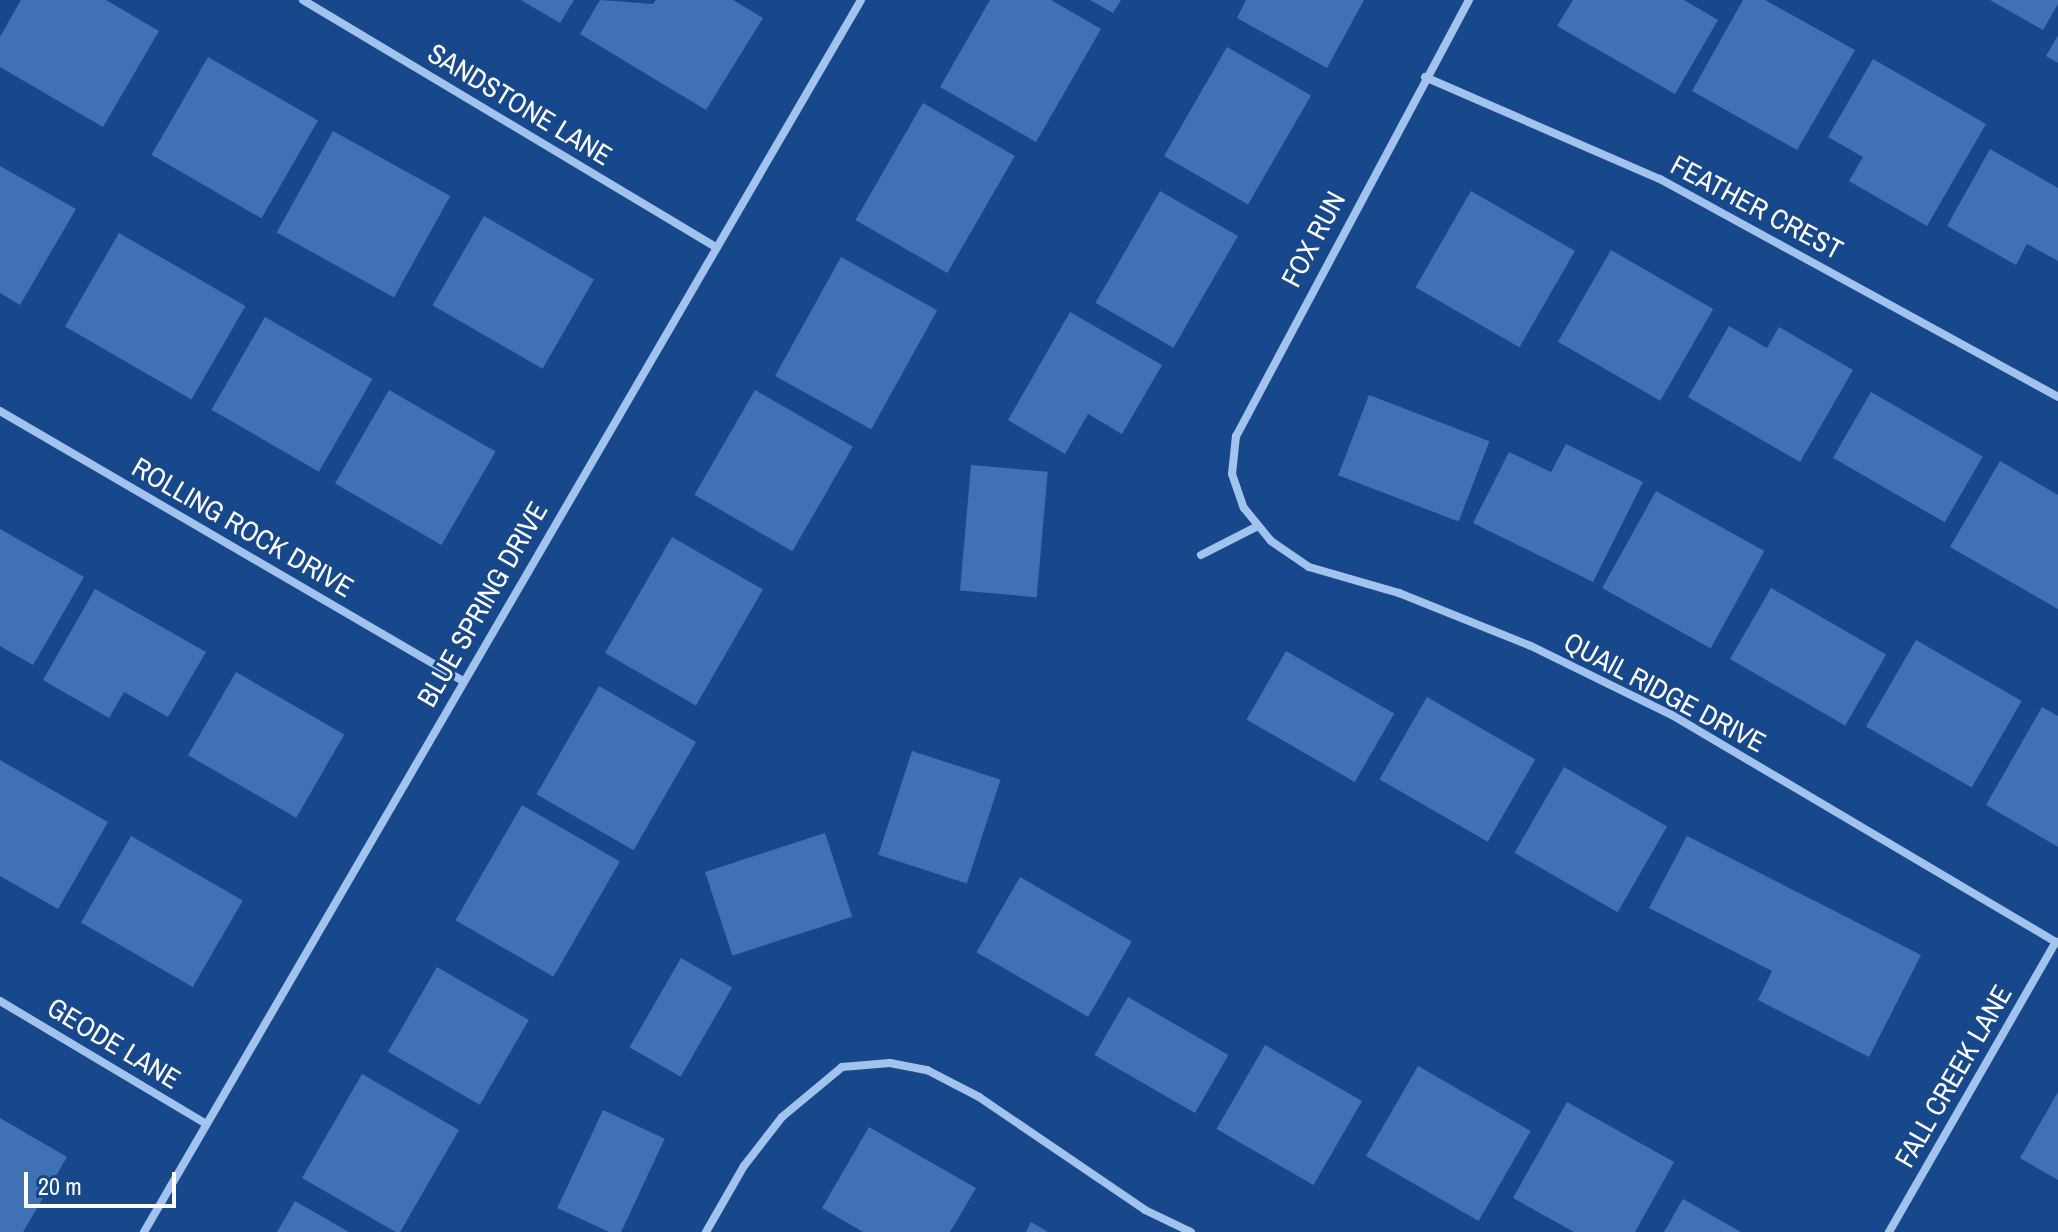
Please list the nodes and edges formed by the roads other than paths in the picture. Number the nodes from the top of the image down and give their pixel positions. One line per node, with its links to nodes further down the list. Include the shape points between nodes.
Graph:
1 (303, 0): 5 (street, SANDSTONE LANE)
2 (861, 0): 5 (street, BLUE SPRING DRIVE)
3 (1469, 0): 4 (street, FOX RUN)
4 (1425, 77): 6 (street, FEATHER CREST, via 1660,179); 8 (street, FOX RUN, via 1236,436 1232,474)
5 (714, 246): 11 (street, BLUE SPRING DRIVE)
6 (2058, 397)
7 (0, 411): 11 (street, ROLLING ROCK DRIVE)
8 (1244, 508): 9 (street, QUAIL RIDGE DRIVE)
9 (1256, 527): 10 (street); 12 (street, QUAIL RIDGE DRIVE, via 1309,567 1399,593 1531,646 1672,715)
10 (1201, 555)
11 (463, 681): 14 (street, BLUE SPRING DRIVE)
12 (2057, 942): 18 (street, FALL CREEK LANE)
13 (0, 1001): 14 (street, GEODE LANE)
14 (205, 1123): 15 (street, BLUE SPRING DRIVE)
15 (144, 1232)
16 (706, 1232): 17 (street, via 744,1166 782,1117 842,1067 890,1063 927,1070 979,1097 1145,1210)
17 (1191, 1232)
18 (1889, 1232)

